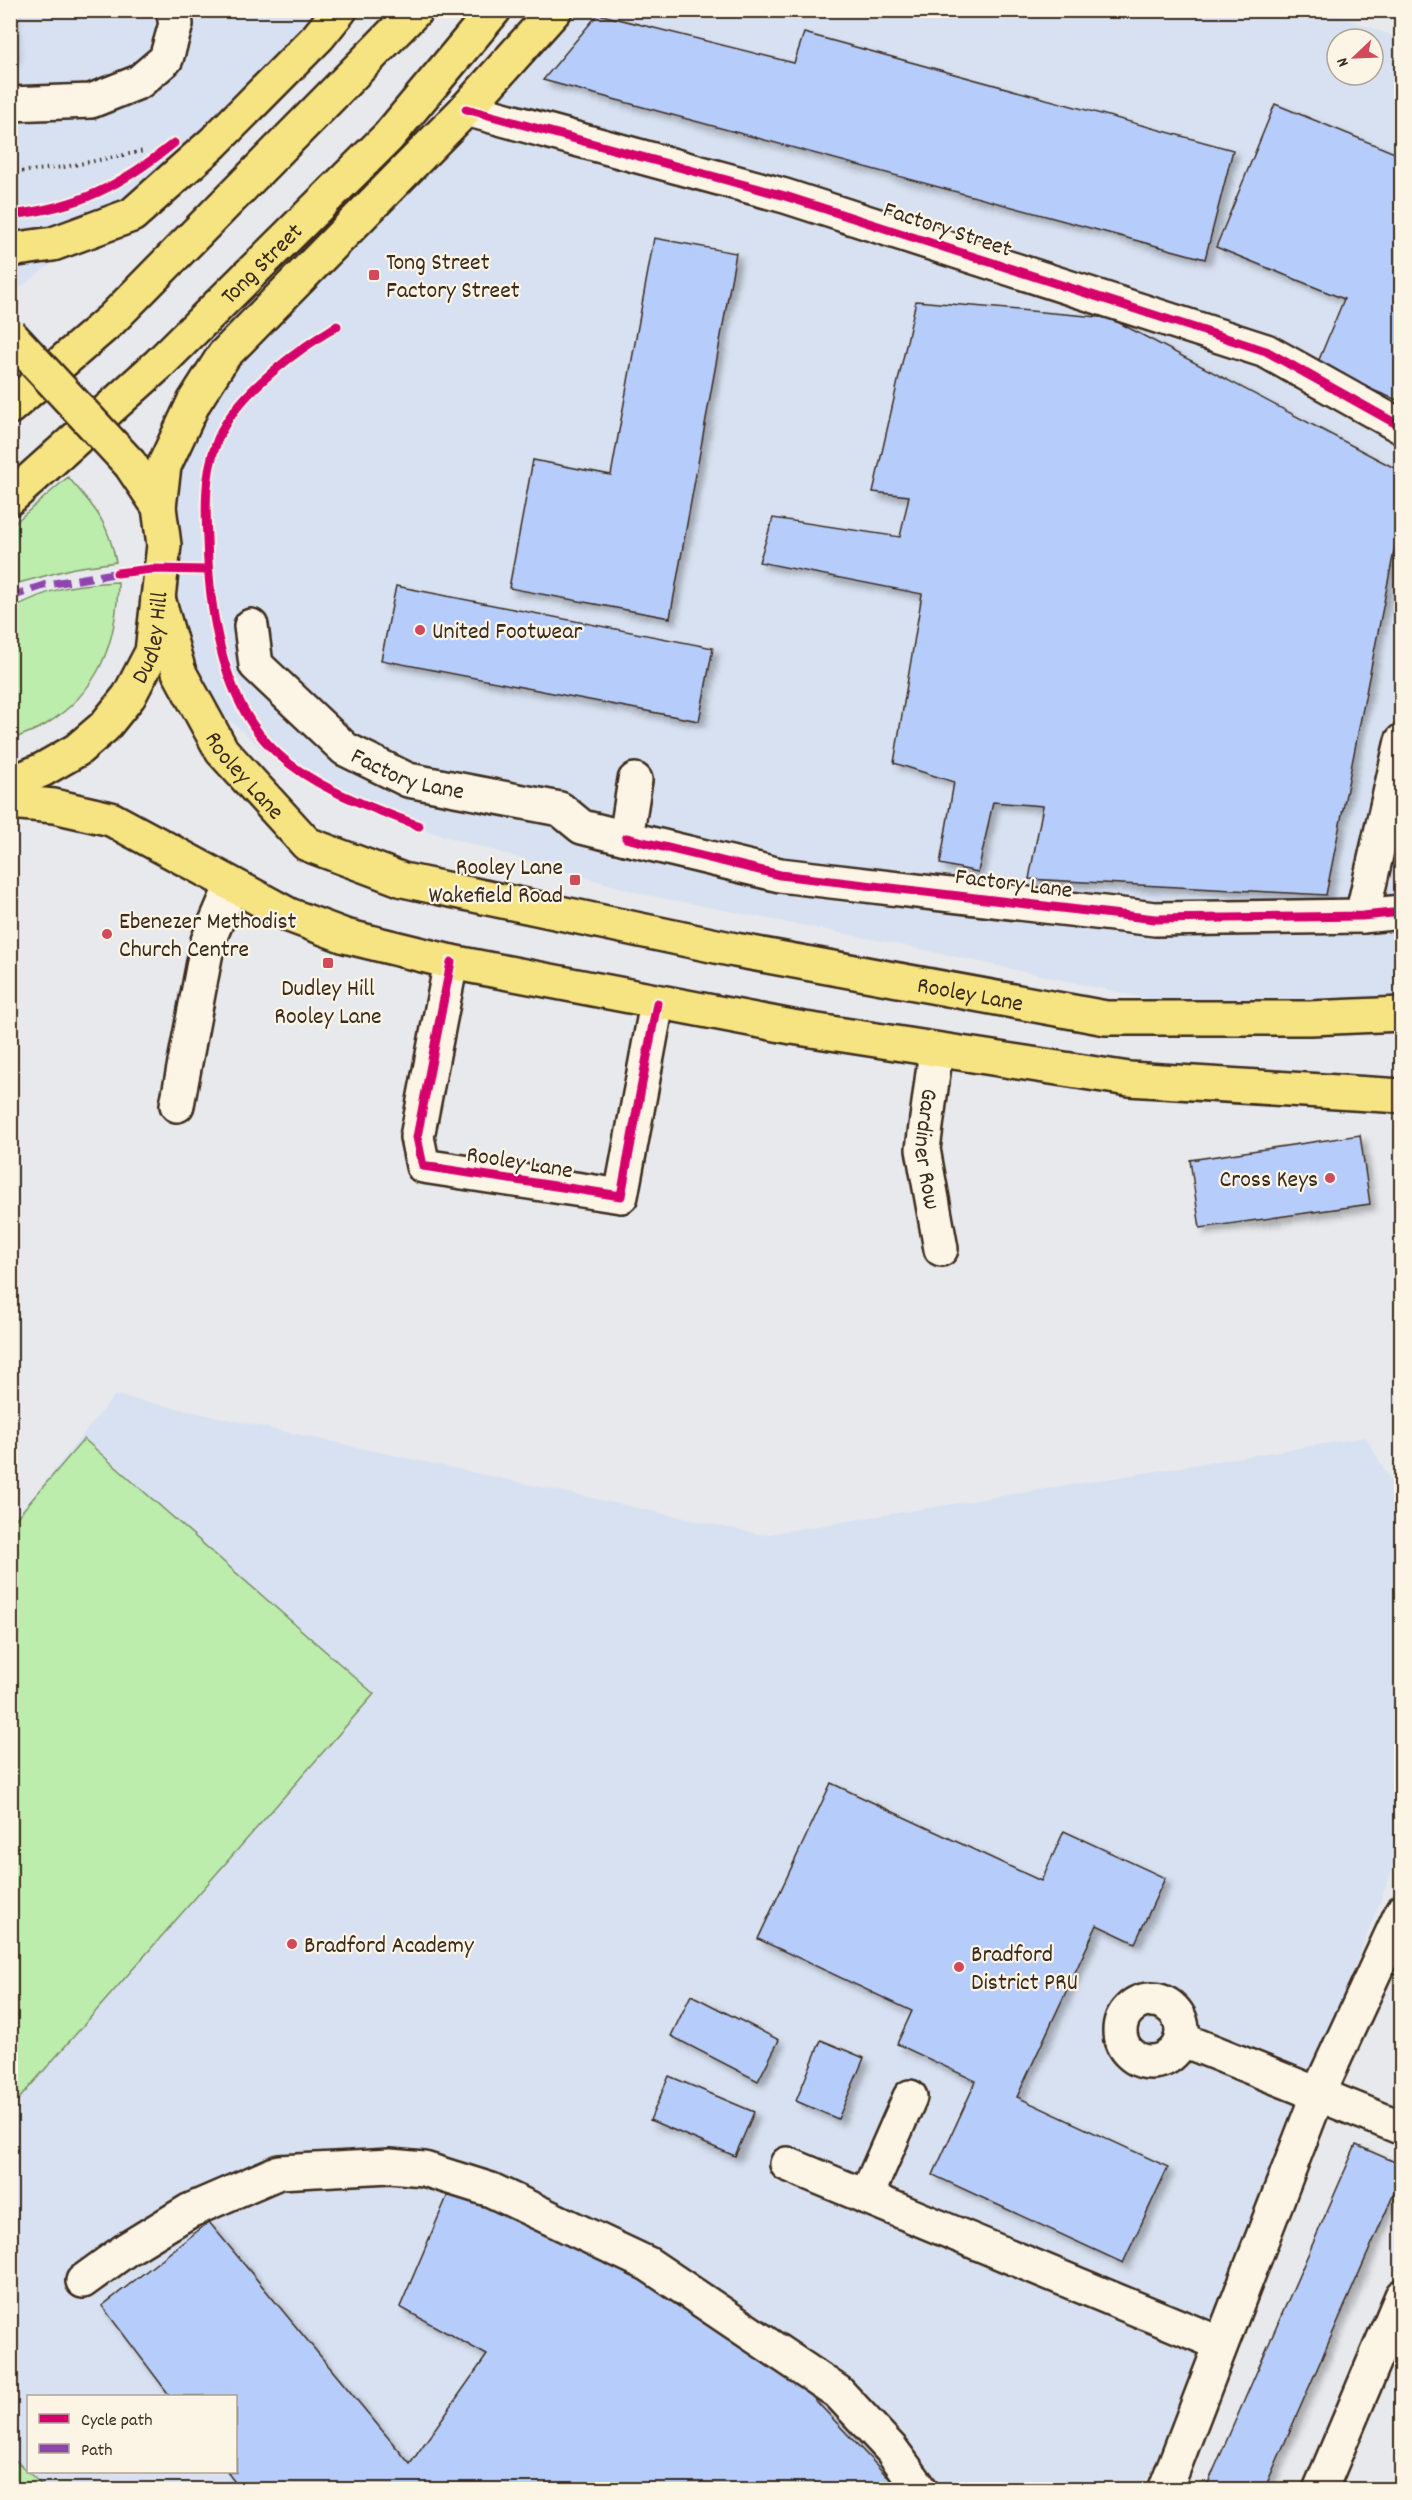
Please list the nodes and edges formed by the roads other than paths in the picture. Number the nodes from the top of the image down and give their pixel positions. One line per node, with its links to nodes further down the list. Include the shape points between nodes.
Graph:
1 (173, 10): 6 (street, via 176,24 166,58 139,82 91,101)
2 (340, 10): 8 (main road, via 213,143 132,215 53,244)
3 (416, 10): 10 (main road, via 111,320)
4 (494, 10): 12 (main road, Tong Street, via 388,137 158,365)
5 (555, 10): 7 (main road)
6 (10, 104)
7 (466, 109): 11 (street, Factory Street, via 785,196 1266,351); 13 (main road, via 224,355 194,402 164,466)
8 (10, 250)
9 (10, 335): 13 (main road, Dudley Hill, bridge, via 130,464)
10 (10, 407)
11 (1401, 427)
12 (10, 498)
13 (159, 507): 14 (main road, Dudley Hill, via 164,545)
14 (158, 598): 18 (main road, Dudley Hill, via 152,652 129,696 104,727 76,750); 26 (main road, Rooley Lane, via 178,672 222,751 307,844 403,880 735,950 1106,1018)
15 (251, 626): 20 (street, Factory Lane, via 256,664 345,749 408,780 560,809 582,827)
16 (1401, 741): 23 (street)
17 (634, 780): 20 (street)
18 (10, 784)
19 (10, 802): 21 (main road, via 54,806 111,819)
20 (626, 838): 23 (street, Factory Lane, via 780,875 1155,919)
21 (232, 885): 24 (main road, via 289,915 345,936); 29 (street, via 208,941)
22 (1401, 912): 23 (street, Factory Lane)
23 (1362, 916)
24 (451, 962): 25 (main road); 25 (street, Rooley Lane, via 417,1137 423,1166 621,1196)
25 (657, 1003): 27 (main road)
26 (1401, 1014)
27 (936, 1050): 28 (main road, via 1129,1079); 30 (street, Gardiner Row, via 923,1149)
28 (1401, 1096)
29 (177, 1105)
30 (941, 1249)
31 (1401, 1912): 33 (street)
32 (1181, 2039): 33 (street)
33 (1318, 2094): 35 (street); 40 (street)
34 (910, 2097): 37 (street)
35 (1401, 2128)
36 (787, 2164): 37 (street)
37 (866, 2196): 40 (street)
38 (83, 2281): 41 (street, via 189,2211 279,2172 390,2166 424,2169 491,2190 648,2264 838,2392 891,2449)
39 (1401, 2296): 43 (street)
40 (1221, 2344): 42 (street)
41 (921, 2490)
42 (1165, 2490)
43 (1320, 2490)

